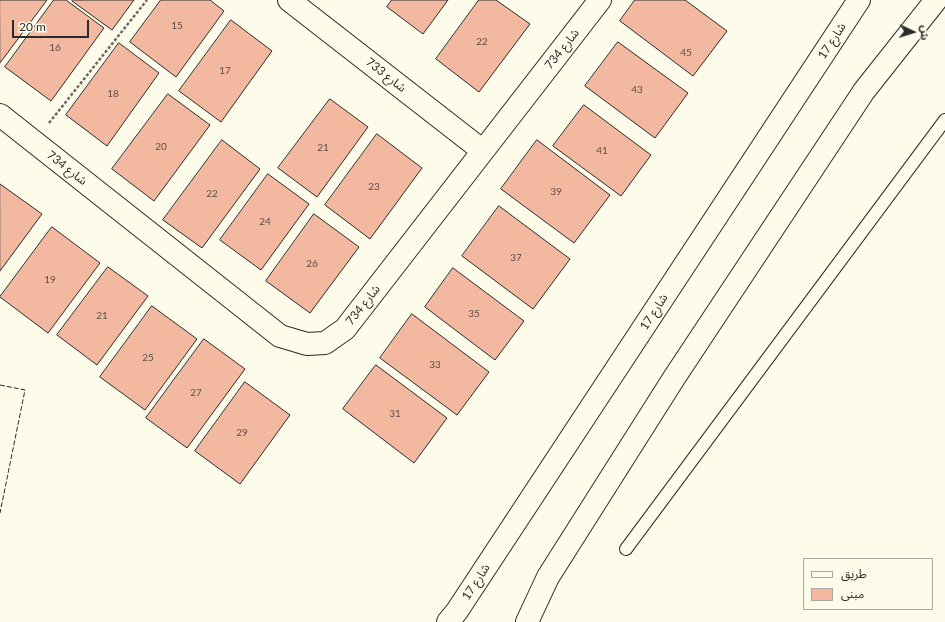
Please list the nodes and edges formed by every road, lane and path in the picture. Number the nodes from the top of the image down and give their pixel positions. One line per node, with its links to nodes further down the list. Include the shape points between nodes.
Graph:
1 (147, 0): 8 (path)
2 (289, 0): 9 (street, شارع 733)
3 (600, 0): 9 (street, شارع 734)
4 (859, 0): 11 (street, شارع 17)
5 (936, 0): 12 (street, via 864,91 678,372 548,577)
6 (0, 115): 8 (street, شارع 734)
7 (945, 120): 10 (lane)
8 (34, 142): 9 (street, شارع 734, via 280,336 307,344 325,343 345,329)
9 (483, 151)
10 (626, 549)
11 (448, 622)
12 (527, 622)

